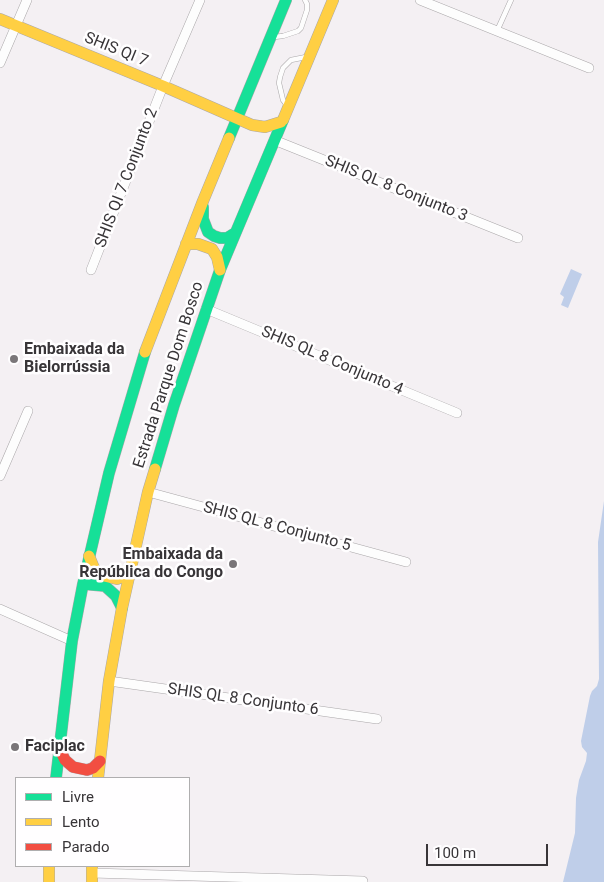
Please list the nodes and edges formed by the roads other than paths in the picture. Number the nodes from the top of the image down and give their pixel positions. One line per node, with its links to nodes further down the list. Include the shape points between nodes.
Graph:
1 (26, 0): 9 (street)
2 (200, 0): 15 (street, SHIS QI 7 Conjunto 2)
3 (286, 0): 11 (main road, Estrada Parque Dom Bosco)
4 (305, 0): 11 (lane, via 307,10 301,28)
5 (333, 0): 12 (main road, Estrada Parque Dom Bosco)
6 (420, 0): 10 (street)
7 (511, 0): 10 (lane)
8 (0, 19): 9 (main road, SHIS QI 7)
9 (16, 26): 13 (street); 15 (main road, SHIS QI 7)
10 (497, 31): 14 (street)
11 (271, 37): 17 (main road, Estrada Parque Dom Bosco)
12 (309, 57): 16 (main road, Estrada Parque Dom Bosco); 16 (lane, via 291,60 283,68 279,83)
13 (0, 63)
14 (588, 68)
15 (163, 86): 17 (main road, SHIS QI 7, via 220,112); 24 (street, SHIS QI 7 Conjunto 2)
16 (288, 107): 18 (main road, Estrada Parque Dom Bosco)
17 (239, 113): 18 (main road, SHIS QI 7, via 252,125 265,128); 20 (main road, Estrada Parque Dom Bosco)
18 (281, 122): 19 (main road, Estrada Parque Dom Bosco)
19 (274, 140): 21 (main road, Estrada Parque Dom Bosco); 22 (street, SHIS QL 8 Conjunto 3)
20 (203, 202): 21 (main road, via 208,232 220,238); 23 (main road, Estrada Parque Dom Bosco)
21 (235, 233): 25 (main road, Estrada Parque Dom Bosco)
22 (518, 238)
23 (186, 244): 25 (main road, via 212,249); 31 (main road, Estrada Parque Dom Bosco, via 143,358 109,473)
24 (91, 270)
25 (220, 270): 26 (main road, Estrada Parque Dom Bosco)
26 (206, 309): 28 (street, SHIS QL 8 Conjunto 4); 30 (main road, Estrada Parque Dom Bosco)
27 (28, 410): 29 (street)
28 (457, 414)
29 (0, 476)
30 (148, 492): 32 (street, SHIS QL 8 Conjunto 5); 33 (main road, Estrada Parque Dom Bosco)
31 (89, 556): 33 (main road, via 94,568 104,576 117,579); 34 (main road, Estrada Parque Dom Bosco)
32 (406, 562)
33 (131, 569): 35 (main road, Estrada Parque Dom Bosco)
34 (83, 584): 35 (main road, via 106,586); 37 (main road, Estrada Parque Dom Bosco)
35 (122, 608): 38 (main road, Estrada Parque Dom Bosco)
36 (0, 609): 37 (street)
37 (72, 641): 40 (main road, Estrada Parque Dom Bosco)
38 (109, 681): 39 (street, SHIS QL 8 Conjunto 6); 41 (main road, Estrada Parque Dom Bosco)
39 (377, 719)
40 (59, 748): 41 (main road, via 72,767 80,770 93,768); 42 (main road, Estrada Parque Dom Bosco)
41 (100, 761): 43 (main road, Estrada Parque Dom Bosco)
42 (56, 777)
43 (98, 777)
44 (49, 867): 47 (main road)
45 (92, 874): 46 (street)
46 (363, 881)
47 (49, 882)

